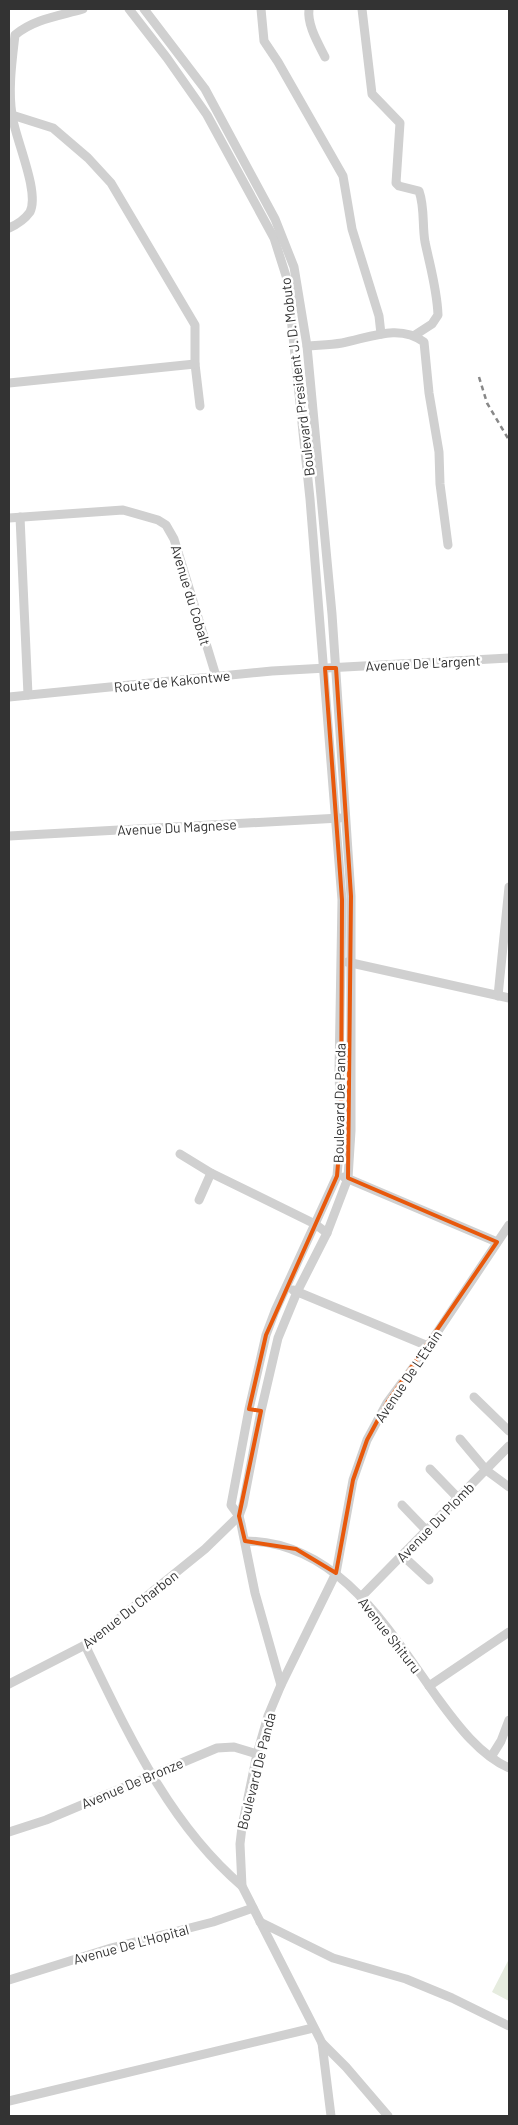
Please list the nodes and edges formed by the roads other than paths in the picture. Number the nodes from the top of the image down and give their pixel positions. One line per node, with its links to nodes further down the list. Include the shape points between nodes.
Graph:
1 (82, 9): 7 (street, via 50,17)
2 (129, 9): 10 (street, Boulevard President J. D. Mobuto)
3 (144, 9): 9 (street, Boulevard President J. D. Mobuto)
4 (261, 9): 13 (street, via 264,41 343,176 352,228 379,316)
5 (309, 9): 8 (street, via 308,15)
6 (362, 9): 14 (street, via 372,94 400,123 396,183 419,191 423,203 425,240 434,275 438,314 432,324)
7 (12, 35): 11 (street)
8 (325, 57)
9 (205, 89): 10 (street); 15 (street, Boulevard President J. D. Mobuto, via 275,219 294,267)
10 (194, 96): 20 (street, Boulevard President J. D. Mobuto, via 274,238 287,279)
11 (12, 115): 12 (street, via 32,192 30,211); 16 (street, via 53,128 111,183 195,325)
12 (9, 228)
13 (381, 334): 14 (street, via 405,332); 15 (street, via 340,344)
14 (415, 335): 23 (street, via 424,342)
15 (307, 346): 19 (street, Boulevard President J. D. Mobuto)
16 (195, 364): 17 (street); 18 (street)
17 (9, 383)
18 (200, 406)
19 (314, 430): 20 (street); 26 (street, Boulevard President J. D. Mobuto)
20 (304, 431): 25 (street, Boulevard President J. D. Mobuto)
21 (20, 517): 22 (street, Avenue du Cobalt); 27 (street, Avenue du Cobalt, via 123,510 166,525 174,538); 28 (street)
22 (9, 518)
23 (448, 545)
24 (509, 658): 26 (street, Avenue De L'argent)
25 (324, 668): 26 (street, Route de Kakontwe); 27 (street, Route de Kakontwe); 30 (street, Boulevard De Panda)
26 (336, 668): 31 (street, Boulevard De Panda)
27 (216, 676): 28 (street, Route de Kakontwe)
28 (28, 695): 29 (street, Route de Kakontwe)
29 (9, 696)
30 (335, 818): 31 (street, Avenue Du Magnese); 32 (street, Avenue Du Magnese); 34 (street, Boulevard De Panda, via 342,900)
31 (345, 818): 35 (street, Boulevard De Panda, via 352,896)
32 (9, 836)
33 (509, 887): 36 (street)
34 (341, 961): 35 (street); 40 (street, Boulevard De Panda, via 341,1129)
35 (352, 963): 36 (street); 41 (street, Boulevard De Panda)
36 (498, 996): 37 (street)
37 (509, 998)
38 (180, 1154): 39 (street)
39 (211, 1173): 42 (street); 43 (street)
40 (337, 1176): 41 (street); 43 (street, Boulevard De Panda)
41 (348, 1178): 45 (street, Boulevard De Panda); 46 (street)
42 (199, 1200)
43 (314, 1224): 45 (street); 47 (street, Boulevard De Panda)
44 (509, 1225): 46 (street, Avenue De L'Etain)
45 (327, 1233): 48 (street, Boulevard De Panda)
46 (497, 1242): 49 (street, Avenue De L'Etain)
47 (286, 1287): 48 (street); 51 (street, Boulevard De Panda, via 266,1334)
48 (297, 1292): 49 (street); 52 (street, Boulevard De Panda, via 278,1338)
49 (428, 1346): 67 (street, Avenue De L'Etain, via 387,1403 367,1440 353,1480)
50 (474, 1396): 53 (street)
51 (249, 1409): 52 (street); 56 (street, Boulevard De Panda)
52 (261, 1411): 57 (street, Boulevard De Panda)
53 (509, 1432)
54 (460, 1439): 59 (street)
55 (509, 1446): 59 (street, Avenue Du Plomb)
56 (240, 1459): 57 (street); 63 (street, Boulevard De Panda, via 231,1505)
57 (252, 1461): 63 (street, Boulevard De Panda, via 244,1505)
58 (430, 1469): 61 (street)
59 (486, 1470): 60 (street); 61 (street, Avenue Du Plomb)
60 (509, 1487)
61 (458, 1498): 64 (street, Avenue Du Plomb)
62 (402, 1505): 64 (street)
63 (238, 1516): 65 (street, Boulevard De Panda); 71 (street, Avenue Du Charbon, via 175,1575)
64 (426, 1530): 66 (street, Avenue Du Plomb)
65 (245, 1541): 67 (street, Avenue Shituru, via 268,1542 296,1549); 73 (street, Boulevard De Panda, via 255,1593)
66 (402, 1555): 68 (street); 69 (street, Avenue Du Plomb)
67 (336, 1573): 69 (street, Avenue Shituru); 73 (street, Avenue De L'Etain)
68 (429, 1580)
69 (361, 1597): 74 (street, Avenue Shituru)
70 (507, 1637): 74 (street)
71 (86, 1645): 72 (street, Avenue Du Charbon); 79 (street)
72 (9, 1684)
73 (280, 1684): 76 (street, Boulevard De Panda)
74 (429, 1686): 77 (street, Avenue Shituru, via 465,1732)
75 (509, 1720): 77 (street)
76 (257, 1754): 79 (street, Avenue De Bronze, via 224,1746); 81 (street, Boulevard De Panda, via 240,1844)
77 (491, 1757): 78 (street, Avenue Shituru)
78 (509, 1768)
79 (152, 1775): 80 (street, Avenue De Bronze, via 46,1820); 81 (street, via 204,1849)
80 (9, 1832)
81 (242, 1886): 82 (street, Boulevard De Panda)
82 (253, 1908): 83 (street, Boulevard De Panda); 84 (street, Avenue De L'Hopital)
83 (260, 1922): 85 (street, via 333,1958 406,1980); 86 (street, Boulevard De Panda, via 295,1986)
84 (9, 1980)
85 (509, 2026)
86 (313, 2028): 87 (street, Boulevard De Panda); 88 (street)
87 (322, 2043): 89 (street); 90 (street)
88 (9, 2101)
89 (331, 2116)
90 (388, 2116)

